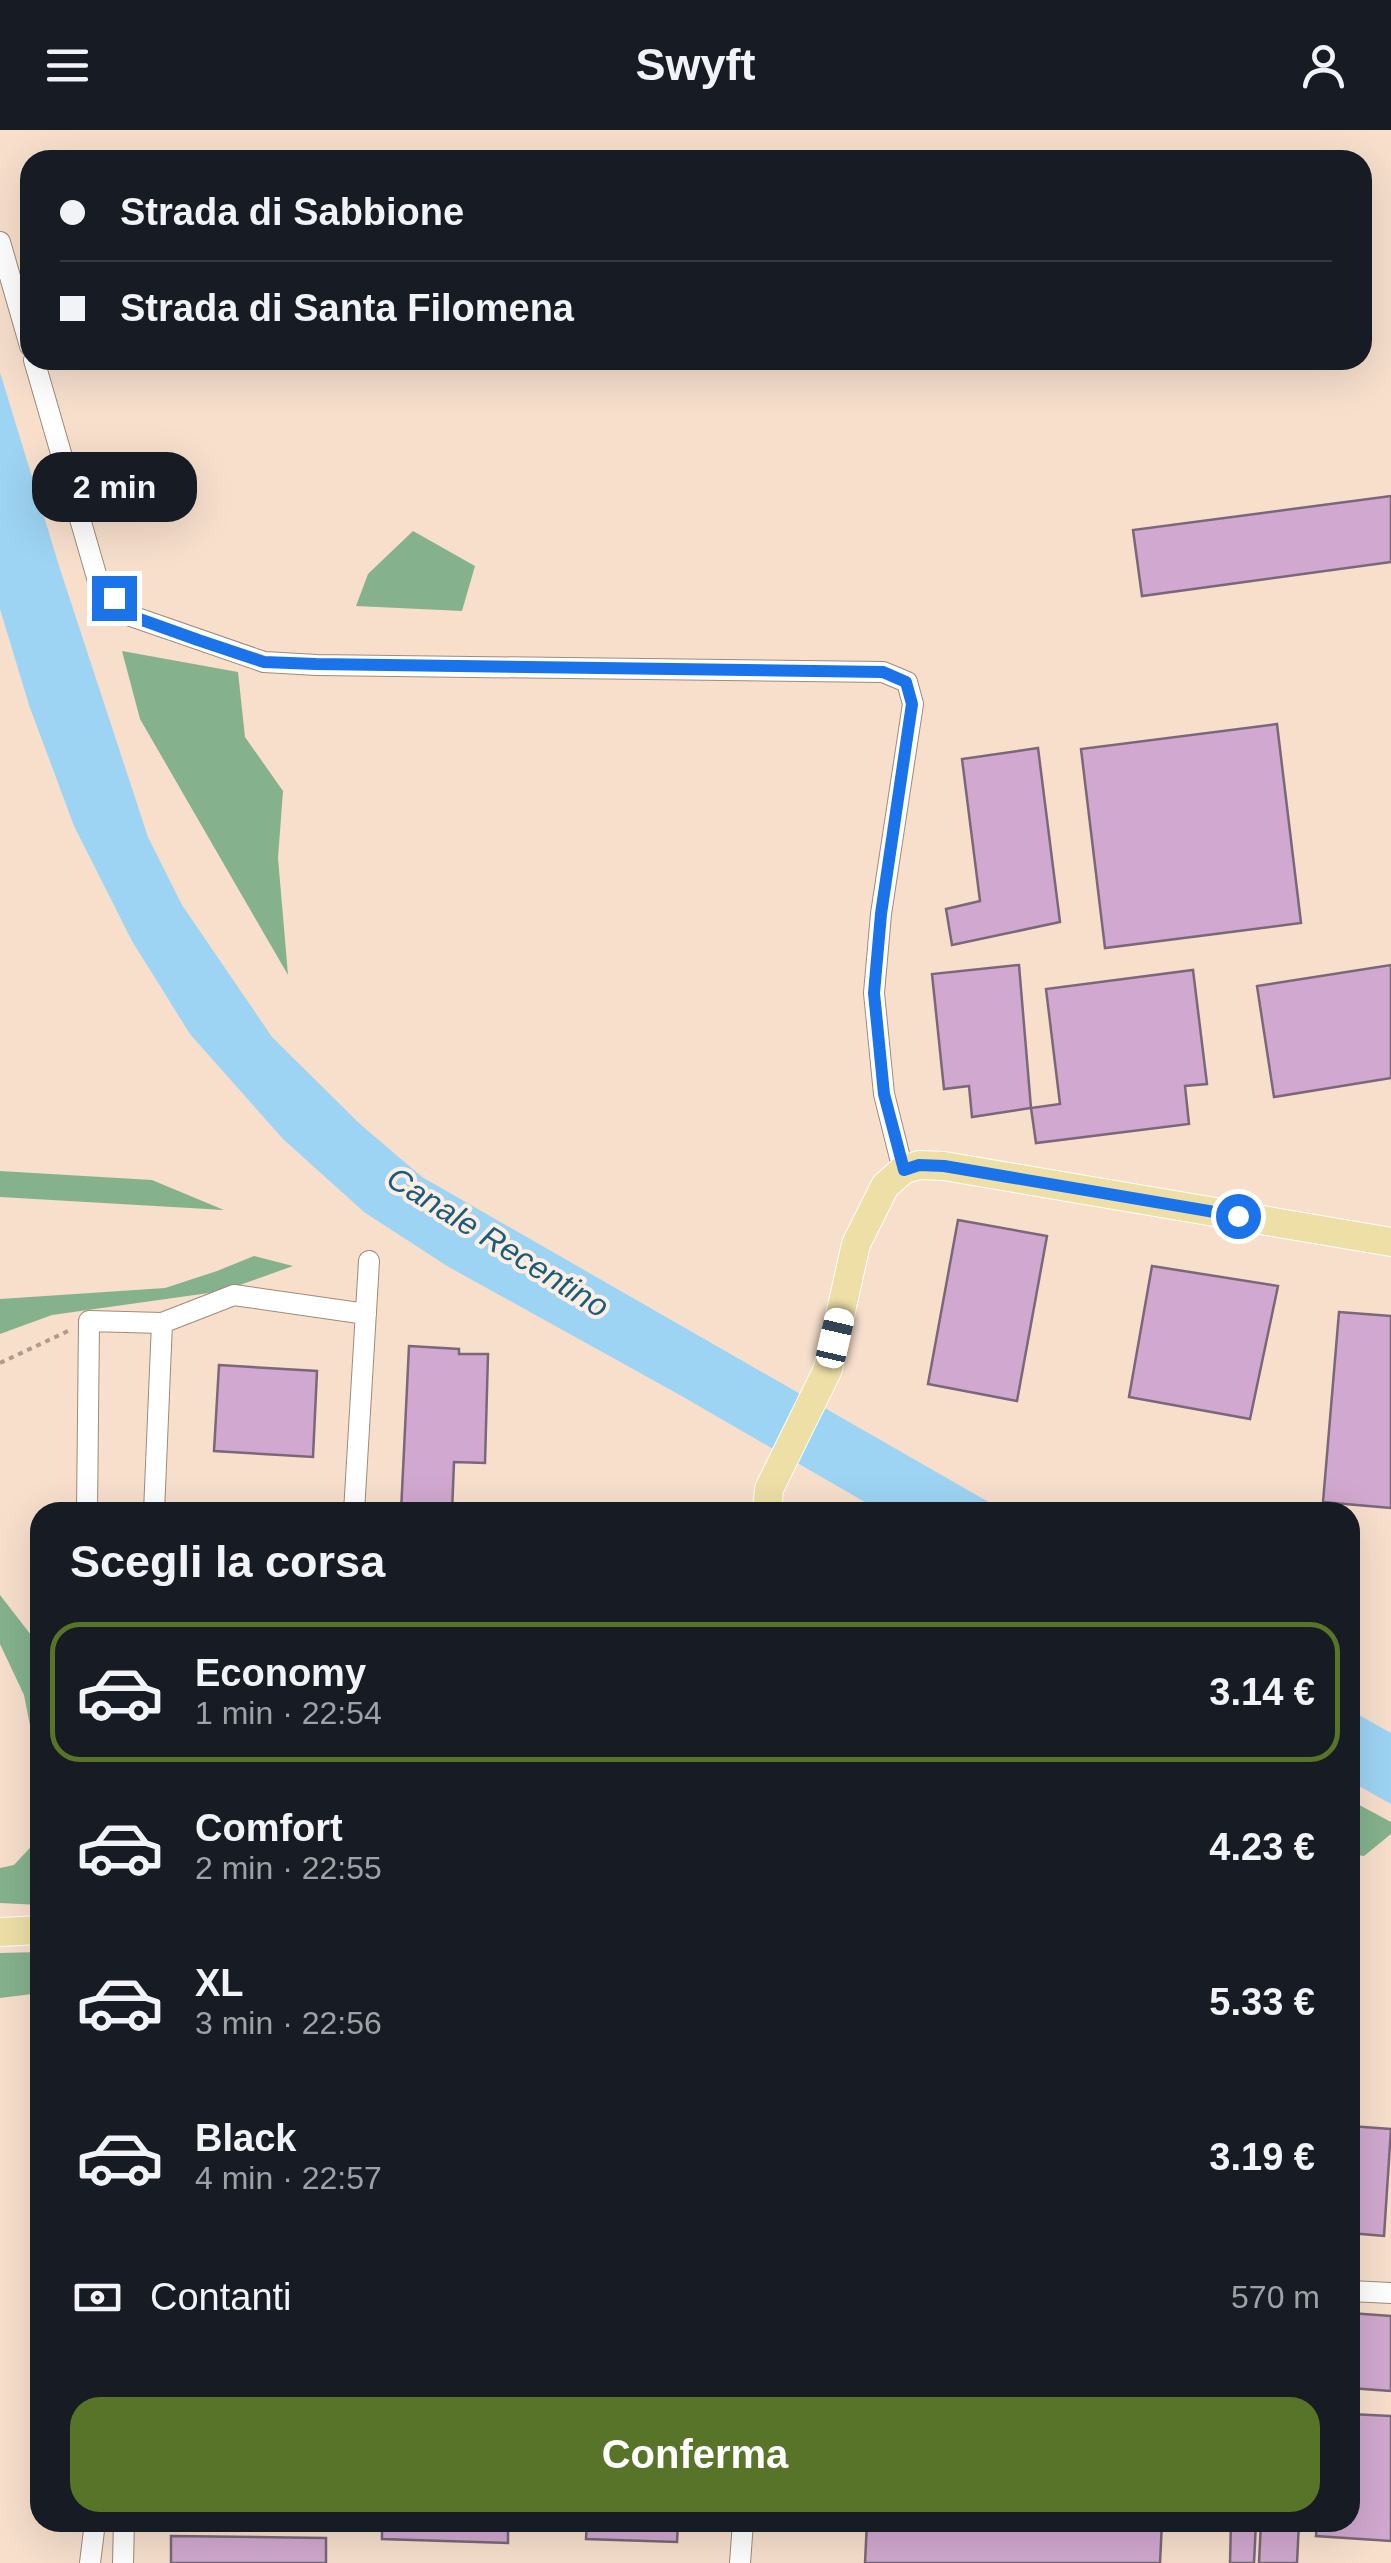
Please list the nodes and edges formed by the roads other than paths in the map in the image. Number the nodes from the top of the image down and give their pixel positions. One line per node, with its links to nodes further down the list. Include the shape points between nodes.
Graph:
1 (0, 242): 2 (street)
2 (20, 311)
3 (37, 370): 4 (street, via 98,581 131,616 166,630 264,662 883,672 906,682 912,704 874,993 884,1094)
4 (904, 1170): 5 (main road, via 944,1166); 12 (main road, via 885,1186 856,1244 828,1369)
5 (1391, 1242)
6 (368, 1261): 7 (street)
7 (366, 1314): 8 (street, via 234,1295); 11 (street)
8 (162, 1323): 9 (street, via 89,1321); 10 (street)
9 (87, 1502)
10 (154, 1502)
11 (355, 1502)
12 (768, 1502)
13 (30, 1930): 14 (main road)
14 (0, 1932)
15 (1360, 2290): 16 (street)
16 (1391, 2292)
17 (94, 2532): 20 (street)
18 (124, 2532): 21 (street)
19 (742, 2532): 22 (street)
20 (90, 2563)
21 (123, 2563)
22 (740, 2563)

